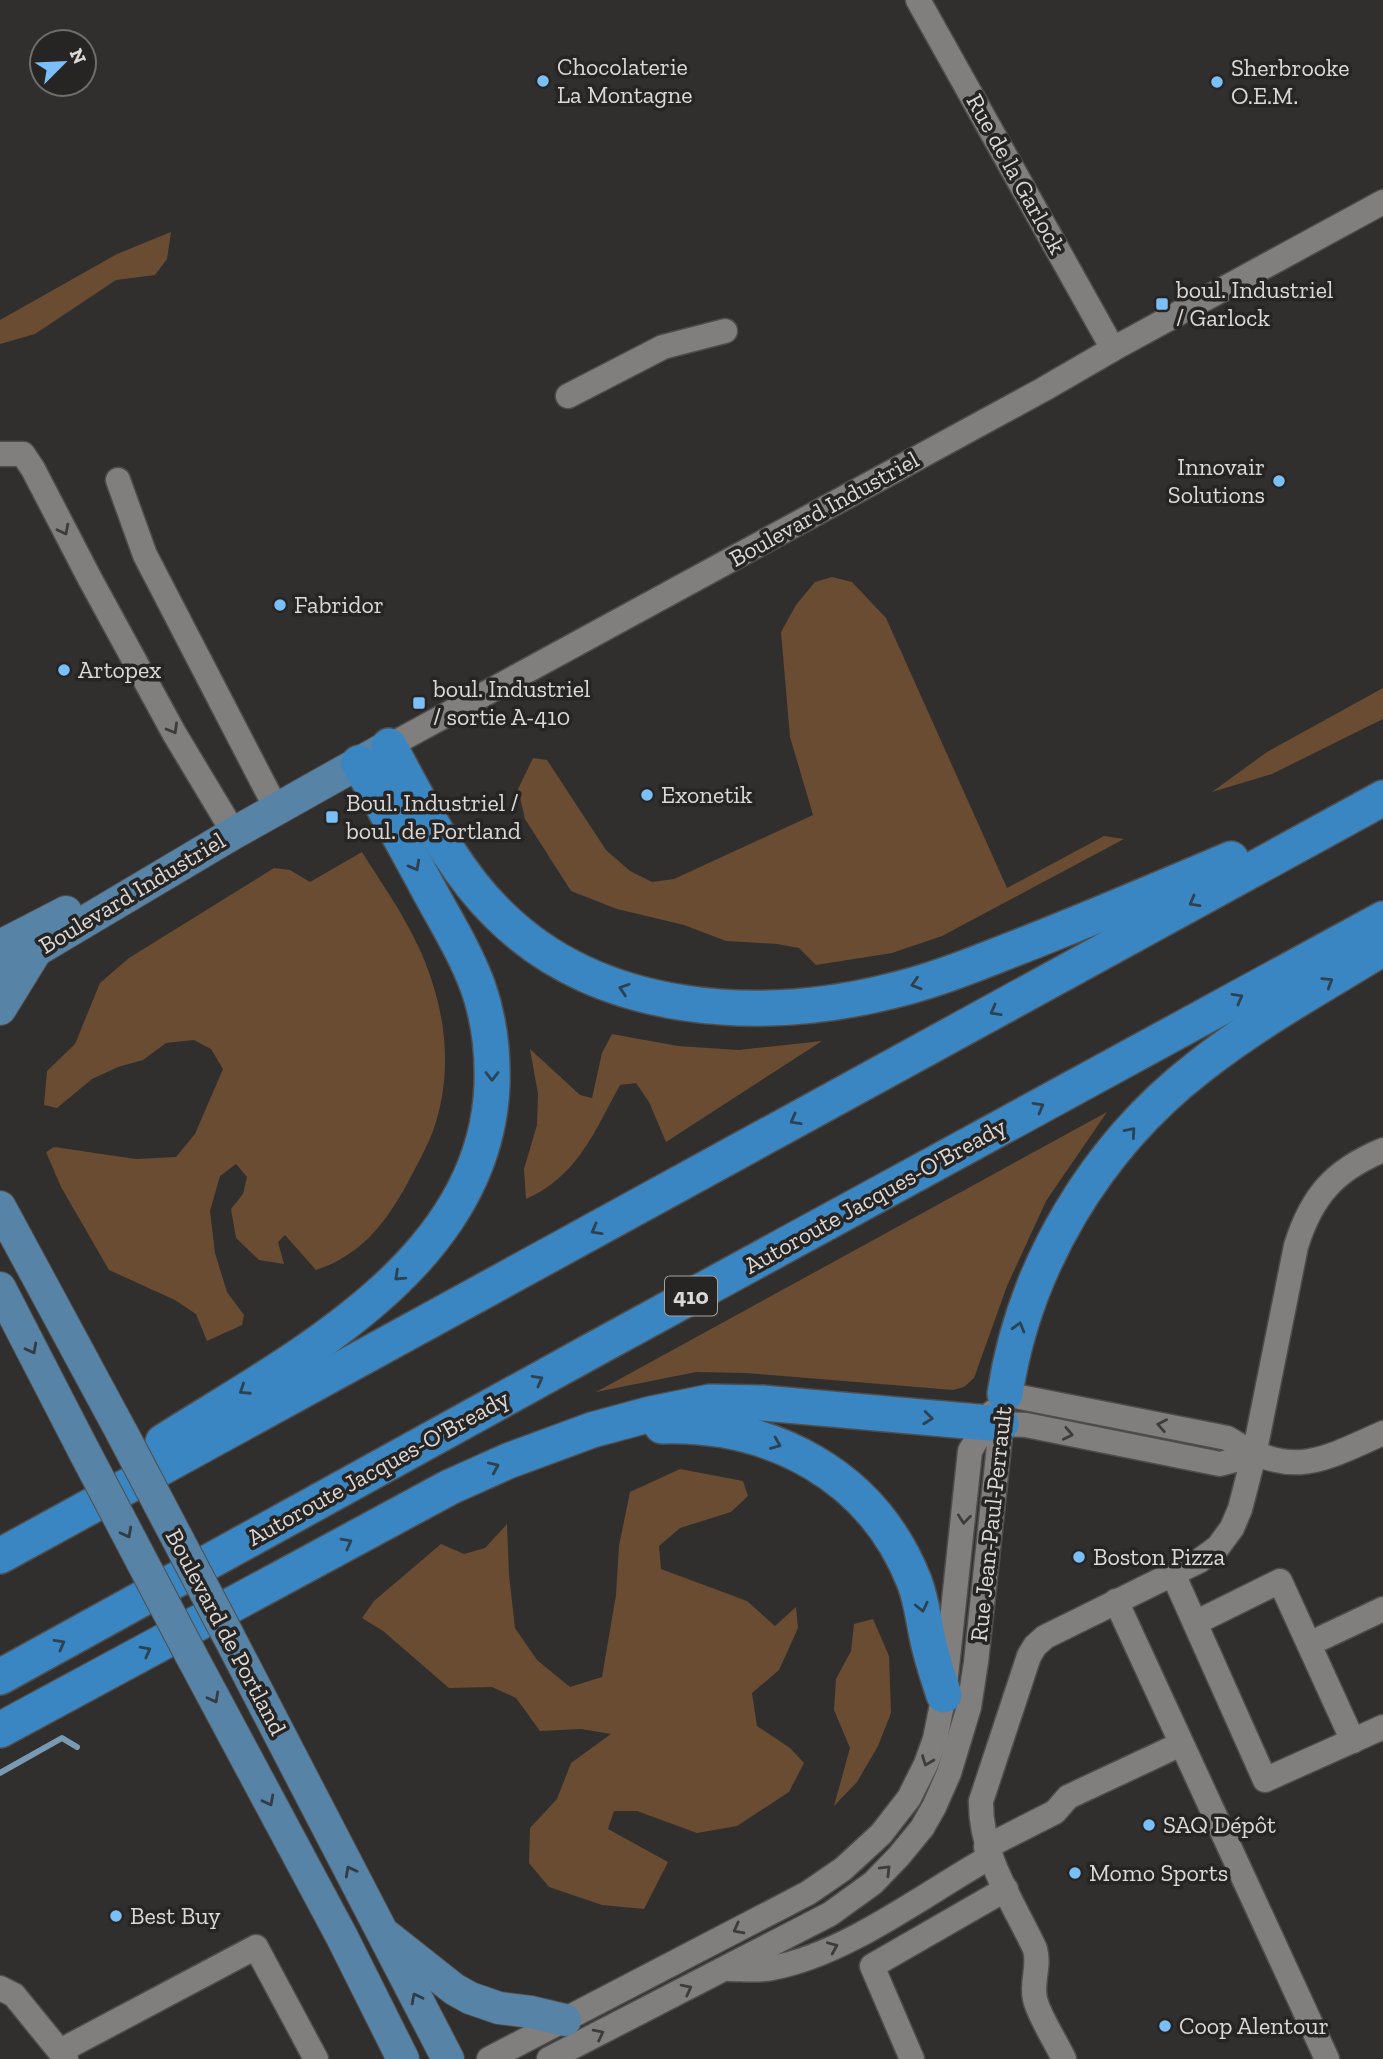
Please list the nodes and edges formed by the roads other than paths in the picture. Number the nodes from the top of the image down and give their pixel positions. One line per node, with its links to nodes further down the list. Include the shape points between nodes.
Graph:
1 (918, 0): 4 (street, Rue de la Garlock)
2 (1383, 202): 4 (street, Boulevard Industriel)
3 (725, 331): 5 (street, via 663,347)
4 (1113, 349): 8 (street, Boulevard Industriel)
5 (568, 396)
6 (0, 454): 12 (street, one-way to 12, via 23,453 33,469 174,733)
7 (118, 480): 11 (street, via 145,555)
8 (389, 746): 9 (main road, Boulevard Industriel); 10 (highway, one-way to 8, via 924,982 815,1004 721,1006 663,1000 606,983 561,962 521,934 458,867)
9 (359, 763): 11 (main road, Boulevard Industriel); 26 (highway, one-way to 26, via 459,947 484,1005 492,1056 492,1096 484,1141 467,1187 445,1225 420,1255 341,1324)
10 (1383, 797): 27 (highway, one-way to 27)
11 (270, 811): 12 (main road, Boulevard Industriel)
12 (233, 831): 14 (main road, Boulevard Industriel); 16 (main road, Boulevard Industriel)
13 (1383, 919): 33 (highway, Autoroute Jacques-O'Bready / 410, one-way to 13)
14 (0, 946)
15 (1383, 948): 22 (highway, one-way to 15, via 1018,1329 1045,1259 1072,1211 1119,1146 1160,1101 1213,1056)
16 (35, 952): 17 (main road, Boulevard Industriel); 18 (main road)
17 (0, 972)
18 (0, 1009)
19 (1383, 1150): 25 (street, via 1330,1182 1304,1223)
20 (0, 1207): 41 (main road, Boulevard de Portland, one-way to 20, bridge)
21 (0, 1288): 47 (main road, Boulevard de Portland, one-way to 47, bridge)
22 (997, 1414): 24 (highway, one-way to 22, via 651,1413 710,1402); 25 (street, via 1227,1438); 34 (street, Rue Jean-Paul-Perrault, one-way to 34, via 971,1451); 42 (street, Rue Jean-Paul-Perrault, one-way to 22, via 817,1922 863,1891 899,1856 934,1807 957,1753 973,1685)
23 (1383, 1433): 25 (street, via 1325,1460 1303,1464)
24 (555, 1443): 34 (highway, one-way to 34, via 639,1428 710,1427 765,1439 820,1466 869,1510 908,1568 920,1597); 36 (highway, one-way to 24, via 435,1495)
25 (1254, 1455): 28 (street, via 1232,1528 1218,1547)
26 (0, 1546)
27 (0, 1556)
28 (1173, 1574): 29 (street); 31 (street)
29 (1116, 1601): 38 (street); 39 (street, via 1045,1637 1029,1656 981,1801)
30 (1383, 1609): 32 (street)
31 (1195, 1623): 32 (street, via 1280,1581); 37 (street, via 1265,1780)
32 (1309, 1644): 37 (street)
33 (0, 1676)
34 (944, 1695): 44 (street, Rue Jean-Paul-Perrault, one-way to 44, via 930,1752 915,1787 889,1825 853,1861 807,1893)
35 (1383, 1727): 37 (street)
36 (0, 1730)
37 (1353, 1741)
38 (1181, 1744): 39 (street, via 1068,1797 1055,1812); 53 (street)
39 (988, 1852): 40 (street); 42 (street, one-way to 39, via 768,1969 826,1950 856,1936)
40 (1006, 1889): 51 (street, via 872,1966); 52 (street, via 1039,1963 1035,2000)
41 (382, 1931): 44 (main road, via 470,1998); 48 (main road, Boulevard de Portland, one-way to 41)
42 (725, 1969): 50 (street, Rue Jean-Paul-Perrault, one-way to 42)
43 (0, 1987): 45 (street, via 14,1995)
44 (565, 2020): 49 (street, Rue Jean-Paul-Perrault)
45 (63, 2055): 46 (street, via 256,1947)
46 (316, 2059)
47 (404, 2059)
48 (448, 2059)
49 (489, 2059)
50 (549, 2059)
51 (912, 2059)
52 (1064, 2059)
53 (1327, 2059)

